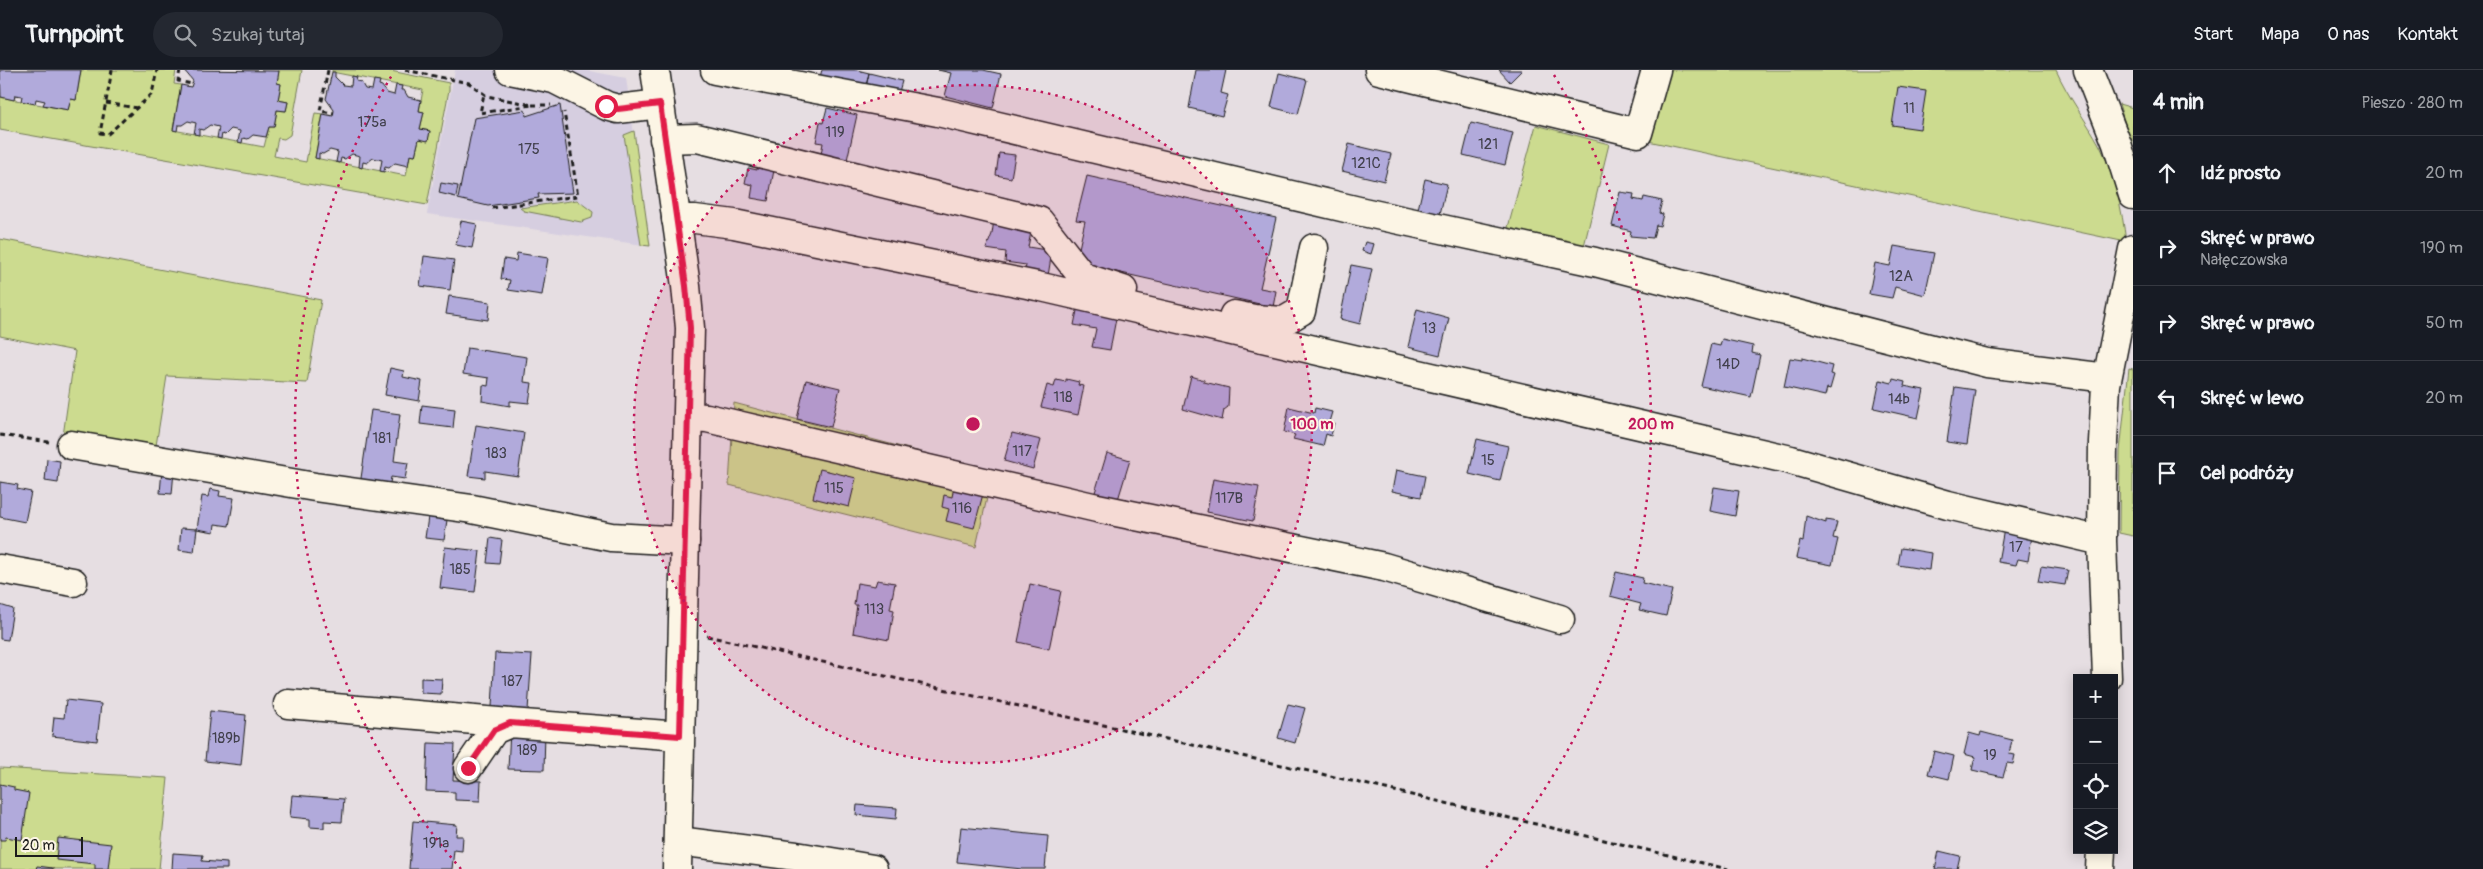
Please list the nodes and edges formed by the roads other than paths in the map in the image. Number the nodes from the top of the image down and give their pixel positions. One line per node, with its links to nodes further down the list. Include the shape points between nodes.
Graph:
1 (510, 70): 7 (main road, via 554,79 618,109)
2 (655, 70): 7 (main road)
3 (715, 70): 13 (main road, via 938,112 1382,216 1595,262 1987,363)
4 (1378, 70): 5 (main road, via 1638,134)
5 (1656, 70)
6 (2088, 70): 9 (main road)
7 (660, 104): 8 (main road)
8 (664, 139): 10 (main road); 11 (main road, via 697,138 1039,221 1083,276 1120,289 1254,319 1284,321 1301,311)
9 (2133, 195)
10 (676, 219): 14 (main road, via 689,313); 17 (main road, via 734,224 1037,286 1791,460 1948,505)
11 (1314, 248)
12 (2133, 249): 13 (main road)
13 (2107, 378): 17 (main road, via 2102,442)
14 (689, 417): 16 (main road); 20 (main road, via 707,418 1097,508 1384,566)
15 (72, 445): 16 (main road, via 315,487 472,509 611,537)
16 (685, 541): 24 (main road)
17 (2102, 541): 21 (main road)
18 (0, 569): 19 (main road)
19 (73, 582)
20 (1560, 619)
21 (2107, 674)
22 (288, 704): 23 (main road)
23 (510, 723): 24 (main road); 25 (main road, via 494,730)
24 (680, 736): 26 (main road)
25 (468, 768)
26 (678, 841): 28 (main road); 29 (main road)
27 (2101, 854): 30 (main road)
28 (677, 869)
29 (874, 869)
30 (2100, 869)

